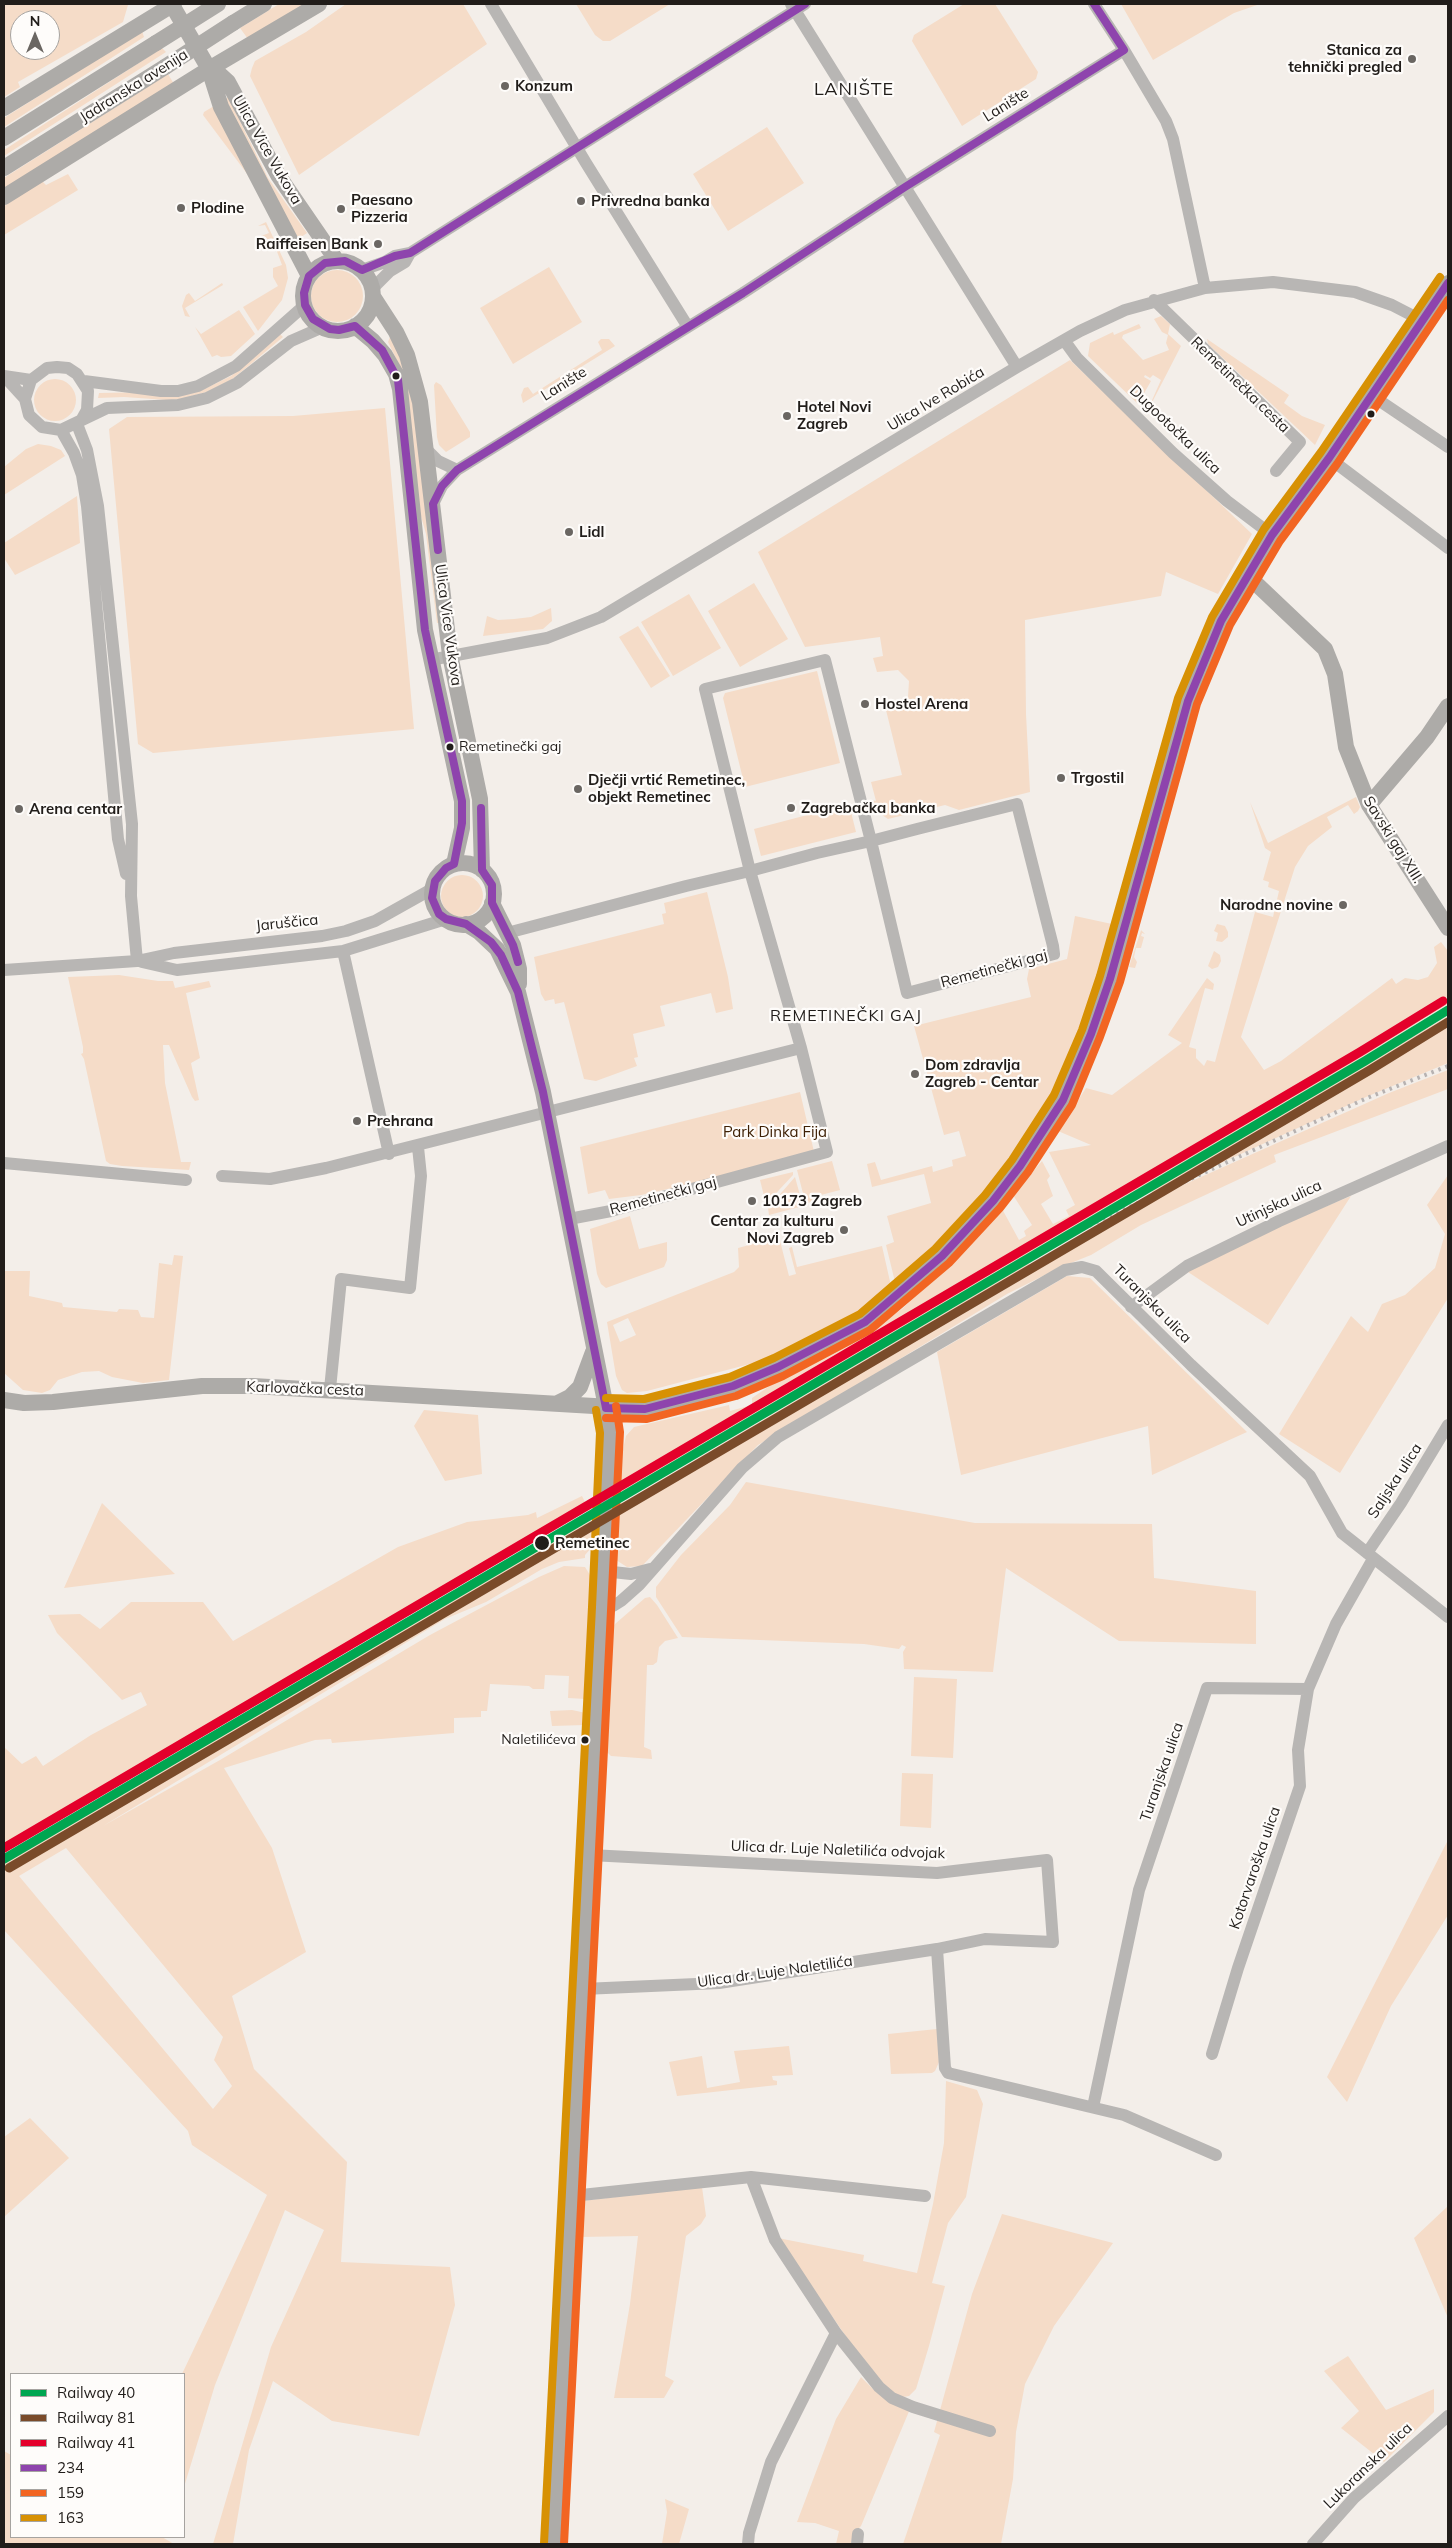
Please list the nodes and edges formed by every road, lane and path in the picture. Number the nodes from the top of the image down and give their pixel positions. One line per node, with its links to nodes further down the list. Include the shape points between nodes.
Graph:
1 (173, 4): 9 (main road, Ulica Vice Vukova); 10 (main road)
2 (218, 4): 11 (main road, Jadranska avenija, bridge)
3 (264, 4): 13 (main road, Jadranska avenija, bridge)
4 (319, 4): 9 (main road)
5 (491, 4): 12 (street)
6 (1094, 4): 8 (street)
7 (797, 6): 12 (street); 14 (street)
8 (1124, 50): 14 (street, Lanište); 21 (street, via 1174,140)
9 (209, 69): 15 (main road); 17 (main road, Ulica Vice Vukova, via 228,82 278,175); 19 (main road, Ulica Vice Vukova, via 221,107)
10 (4, 108)
11 (4, 138)
12 (577, 148): 16 (street); 28 (street)
13 (4, 168)
14 (905, 187): 28 (street, Lanište); 30 (street)
15 (4, 197)
16 (410, 252): 18 (street); 22 (street, via 405,262 390,271)
17 (337, 261): 18 (main road); 19 (main road, via 325,263)
18 (362, 270): 22 (main road)
19 (309, 276): 24 (main road)
20 (1448, 284): 25 (main road)
21 (1205, 288): 23 (street, Ulica Ive Robića); 25 (street, Ulica Ive Robića, via 1273,282 1333,288 1375,298)
22 (373, 294): 26 (main road, via 364,319); 39 (main road, Ulica Vice Vukova, via 396,332 413,370)
23 (1154, 300): 29 (street, Ulica Ive Robića, via 1098,322); 42 (street, Remetinečka cesta, via 1300,442)
24 (305, 305): 27 (main road, via 313,319); 33 (street, via 236,366 198,386 161,391)
25 (1423, 321): 34 (main road)
26 (355, 326): 27 (main road, via 339,330); 48 (main road, Ulica Vice Vukova, via 382,350 398,380)
27 (323, 327): 36 (street, via 291,341 236,383 207,398 178,405 115,406 100,409)
28 (688, 327): 41 (street, Lanište)
29 (1064, 340): 30 (street, Ulica Ive Robića); 44 (street, Dugootočka ulica, via 1077,358 1173,453 1227,501)
30 (1017, 367): 47 (street, Ulica Ive Robića, via 601,617 556,636)
31 (4, 376): 32 (street); 35 (street)
32 (31, 380): 33 (street, via 47,368 58,367 68,368); 35 (street)
33 (84, 381): 36 (street, via 89,400)
34 (1371, 395): 38 (street); 40 (main road)
35 (25, 398): 37 (street, via 34,421 42,427)
36 (80, 421): 37 (street); 56 (street, via 99,516 132,824)
37 (61, 430): 56 (street, via 82,475 87,506 118,839)
38 (1448, 446)
39 (426, 449): 41 (street, via 438,461); 43 (main road, Ulica Vice Vukova)
40 (1329, 458): 44 (main road); 45 (street)
41 (457, 470): 43 (street, Lanište, via 442,486)
42 (1276, 471)
43 (433, 504): 47 (main road, Ulica Vice Vukova)
44 (1272, 534): 46 (main road)
45 (1448, 548)
46 (1246, 575): 50 (main road, Savski gaj XIII., via 1325,649 1335,674 1346,747); 80 (main road, via 1209,646 1188,701 1110,979 1091,1034 1063,1100 1020,1166 942,1256 900,1294 856,1326 778,1368 725,1388 645,1409)
47 (450, 655): 48 (street, Ulica Ive Robića); 53 (main road, Ulica Vice Vukova, via 480,799)
48 (430, 660): 52 (main road, Ulica Vice Vukova, via 461,795 462,823)
49 (1448, 706): 50 (main road, via 1427,737)
50 (1369, 805): 60 (main road, Savski gaj XIII.)
51 (870, 841): 51 (street, Remetinečki gaj, via 1017,804 1054,954 907,993); 54 (street, Remetinečki gaj); 54 (street, Remetinečki gaj, via 825,660 705,689)
52 (454, 864): 53 (main road, via 474,865); 55 (main road, via 439,874)
53 (482, 870): 57 (main road, via 492,885)
54 (750, 870): 61 (street, Remetinečki gaj); 66 (street, Remetinečki gaj)
55 (432, 889): 58 (main road, via 434,906); 63 (street, Jaruščica, via 374,921 346,931 174,953)
56 (131, 896): 63 (street)
57 (492, 903): 59 (main road, via 482,918); 61 (main road)
58 (446, 920): 59 (main road); 62 (street, Jaruščica)
59 (466, 924): 65 (main road, via 497,949)
60 (1448, 928)
61 (507, 933): 65 (main road, via 519,969)
62 (343, 951): 63 (street, Jaruščica, via 177,970); 70 (street)
63 (138, 961): 64 (street, Jaruščica)
64 (4, 970)
65 (518, 992): 67 (main road)
66 (801, 1048): 67 (street); 74 (street, Remetinečki gaj, via 828,1152)
67 (547, 1114): 69 (street); 74 (main road)
68 (1448, 1146): 75 (street, Utinjska ulica, via 1187,1266)
69 (418, 1147): 70 (street); 77 (street, via 421,1176 410,1288 341,1279)
70 (389, 1154): 72 (street, via 270,1179)
71 (4, 1163): 73 (street)
72 (222, 1176)
73 (186, 1180)
74 (569, 1220): 76 (main road)
75 (1131, 1307): 82 (street, Turanjska ulica, via 1310,1476 1342,1533); 83 (street, Turanjska ulica, via 1096,1271 1082,1267 1064,1270 778,1437 742,1468)
76 (594, 1346): 79 (main road, via 580,1388); 80 (main road)
77 (330, 1389): 78 (main road, Karlovačka cesta, via 202,1386 53,1402); 79 (main road, Karlovačka cesta)
78 (4, 1400)
79 (558, 1403): 80 (main road, Karlovačka cesta)
80 (606, 1408): 84 (main road, via 610,1432)
81 (1448, 1425): 82 (street, Saljska ulica)
82 (1370, 1556): 86 (street, Turanjska ulica); 87 (street)
83 (650, 1569): 84 (street, via 631,1574); 85 (street, Turanjska ulica, via 639,1585 621,1601)
84 (603, 1571): 85 (main road)
85 (602, 1607): 88 (main road)
86 (1448, 1617)
87 (1308, 1690): 91 (street, Kotorvaroška ulica, via 1298,1750 1300,1786); 92 (street, Turanjska ulica, via 1207,1688 1139,1890)
88 (590, 1855): 89 (street, Ulica dr. Luje Naletilića odvojak, via 938,1873 1048,1860 1053,1942 985,1939); 90 (main road)
89 (937, 1949): 90 (street, Ulica dr. Luje Naletilića, via 719,1982); 92 (street, via 945,2068 948,2073)
90 (583, 1990): 95 (main road)
91 (1212, 2054)
92 (1092, 2107): 93 (street, via 1124,2114)
93 (1216, 2156)
94 (751, 2177): 95 (street); 96 (street); 97 (street, via 775,2240)
95 (572, 2196): 101 (main road)
96 (925, 2196)
97 (836, 2333): 99 (street, via 879,2387 892,2398); 100 (street, via 771,2462)
98 (1448, 2416): 102 (street, Lukoranska ulica, via 1354,2498)
99 (990, 2431)
100 (748, 2538)
101 (554, 2544)
102 (1313, 2544)

